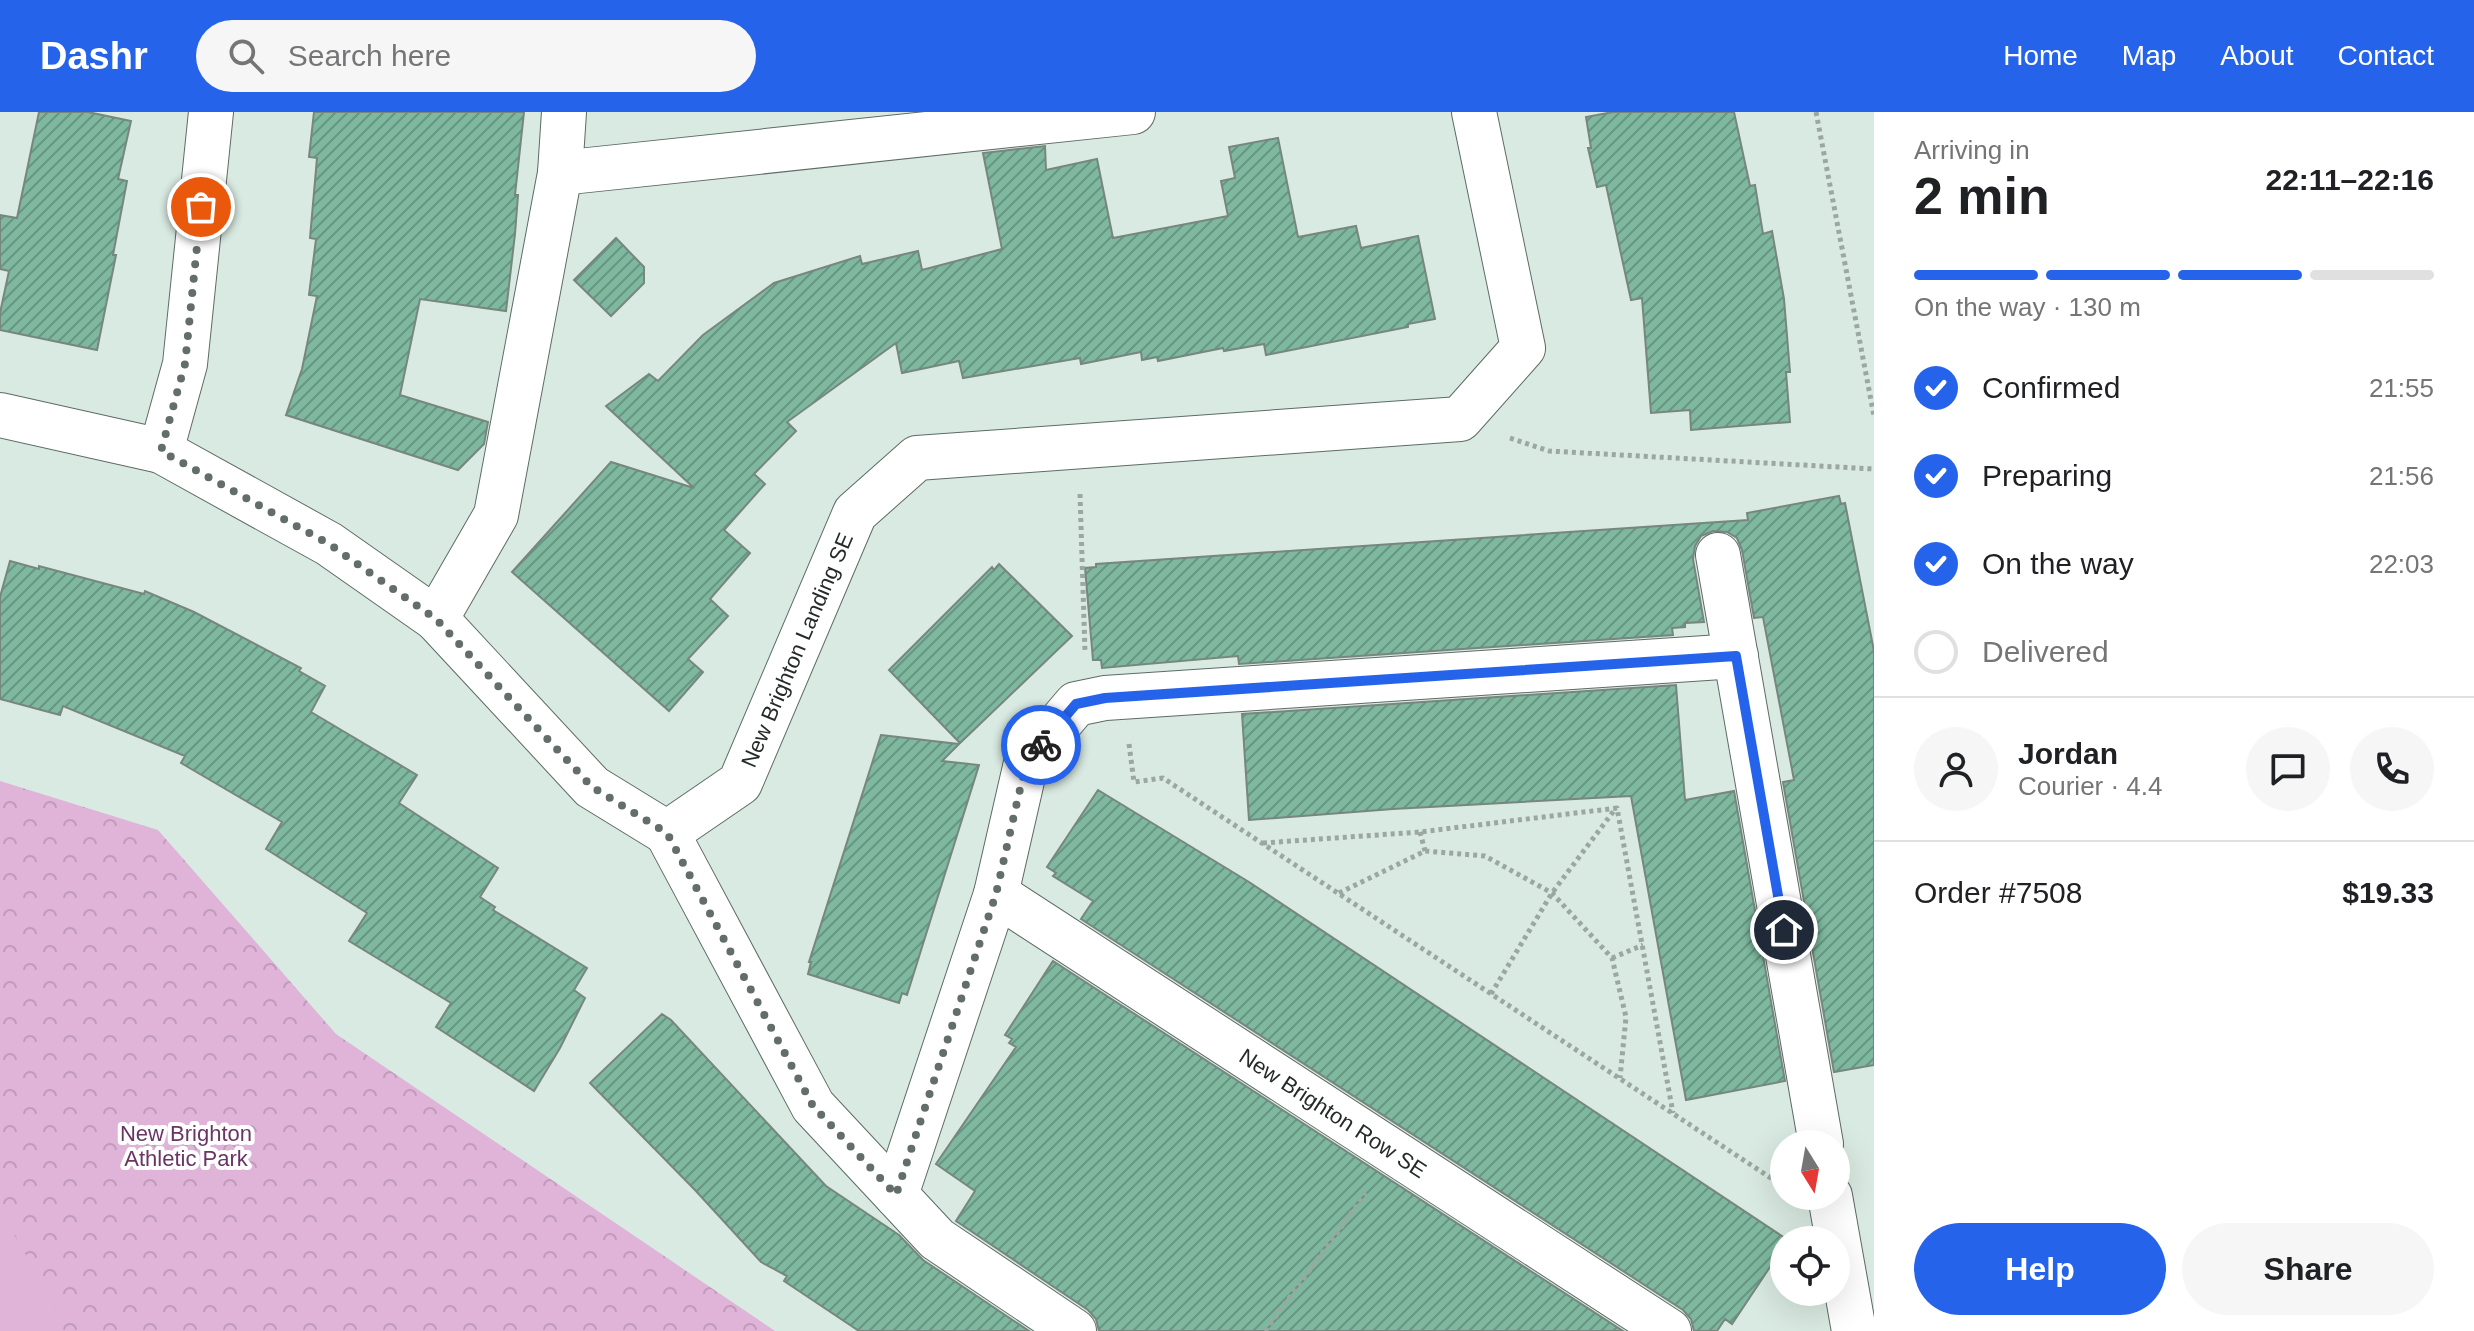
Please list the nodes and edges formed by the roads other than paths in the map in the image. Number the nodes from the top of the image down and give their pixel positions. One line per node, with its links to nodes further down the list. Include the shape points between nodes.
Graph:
1 (211, 112): 7 (street, via 185,364)
2 (564, 112): 5 (street)
3 (1133, 112): 5 (street)
4 (1474, 112): 11 (street, New Brighton Landing SE, via 1523,348 1460,419 917,458 855,513 740,783)
5 (560, 173): 9 (street, via 496,515)
6 (0, 415): 7 (street)
7 (161, 451): 9 (street, via 329,544)
8 (1718, 555): 10 (street)
9 (436, 619): 11 (street, via 592,787)
10 (1736, 656): 12 (street, via 1076,704 1026,763); 13 (street)
11 (667, 833): 14 (street, via 813,1106)
12 (996, 894): 14 (street); 17 (street, New Brighton Row SE)
13 (1819, 1130)
14 (896, 1195): 16 (street, via 937,1239)
15 (1832, 1210): 18 (street)
16 (1074, 1331)
17 (1669, 1331)
18 (1854, 1331)

